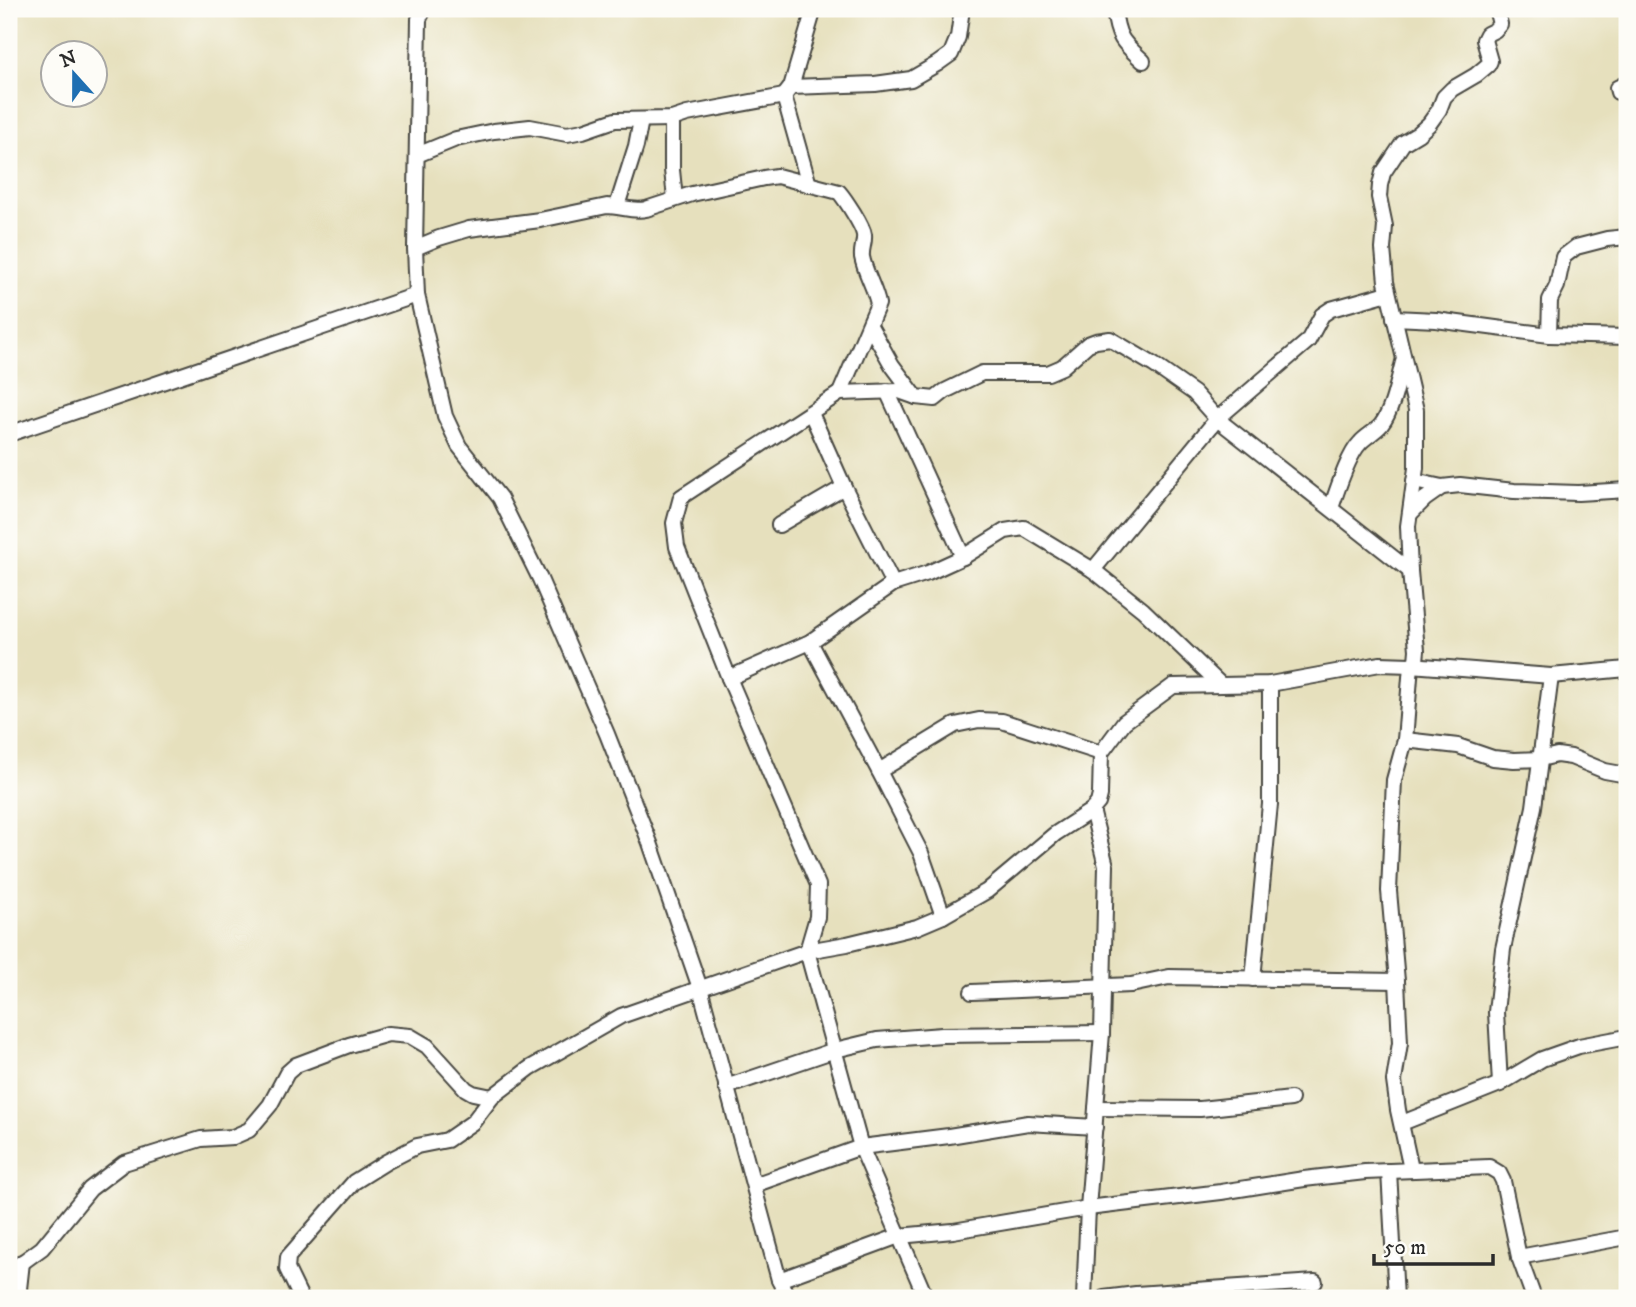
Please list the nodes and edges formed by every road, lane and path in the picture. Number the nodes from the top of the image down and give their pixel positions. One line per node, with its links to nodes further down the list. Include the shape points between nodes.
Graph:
1 (814, 9): 8 (street)
2 (962, 9): 8 (street, via 951,54 911,79)
3 (1114, 9): 6 (street, via 1119,36)
4 (1496, 9): 18 (street, via 1500,24 1484,40 1488,65 1444,97 1429,124 1403,144 1383,173 1378,197 1385,226 1382,248)
5 (419, 12): 12 (street)
6 (1143, 61)
7 (1627, 83): 9 (street, via 1617,88)
8 (788, 91): 10 (street); 13 (street)
9 (1627, 94)
10 (672, 119): 11 (street); 14 (street)
11 (641, 120): 12 (street, via 615,120 567,134 530,127 494,131 456,139); 15 (street)
12 (417, 155): 17 (street)
13 (809, 185): 14 (street, via 777,176); 21 (street, via 839,192 864,235 862,259 878,304)
14 (675, 200): 15 (street, via 640,211)
15 (617, 206): 17 (street, via 469,229)
16 (1627, 237): 22 (street, via 1576,247 1563,257 1550,300)
17 (415, 248): 19 (street)
18 (1388, 293): 20 (street); 31 (street, via 1322,315 1308,341)
19 (417, 295): 32 (street); 62 (street, via 445,416 459,446 500,498 540,579 650,843)
20 (1394, 318): 22 (street); 24 (street)
21 (870, 327): 26 (street); 27 (street)
22 (1549, 335): 23 (street)
23 (1627, 337)
24 (1404, 360): 28 (street); 29 (street)
25 (887, 391): 26 (street); 27 (street); 40 (street)
26 (840, 393): 30 (street)
27 (916, 397): 31 (street, via 935,399 982,373 1048,373 1088,344 1110,339 1194,393)
28 (1414, 401): 29 (street); 33 (street)
29 (1390, 409): 37 (street, via 1381,425 1353,451)
30 (811, 412): 34 (street); 48 (street, via 681,497 674,523 677,547)
31 (1217, 419): 37 (street); 41 (street)
32 (9, 434)
33 (1414, 481): 35 (street); 38 (street)
34 (844, 487): 39 (street); 43 (street)
35 (1442, 487): 36 (street, via 1578,493); 38 (street)
36 (1627, 490)
37 (1331, 508): 42 (street)
38 (1410, 514): 42 (street)
39 (779, 525)
40 (963, 558): 41 (street, via 1004,530 1024,528); 43 (street)
41 (1093, 570): 50 (street, via 1143,610)
42 (1410, 571): 45 (street, via 1417,650)
43 (893, 584): 44 (street)
44 (810, 642): 48 (street); 54 (street)
45 (1411, 664): 47 (street); 49 (street, via 1380,664); 51 (street)
46 (1627, 669): 47 (street)
47 (1551, 676): 53 (street)
48 (729, 678): 58 (street, via 818,885 817,917)
49 (1270, 684): 50 (street); 59 (street, via 1270,804)
50 (1220, 685): 52 (street, via 1173,686 1124,722)
51 (1405, 740): 53 (street, via 1458,746 1493,758); 60 (street, via 1394,780 1389,891)
52 (1101, 753): 54 (street, via 1002,721 979,720 955,725); 56 (street, via 1100,794)
53 (1540, 759): 55 (street, via 1571,757); 67 (street, via 1503,949 1496,1012)
54 (879, 771): 57 (street, via 921,853)
55 (1627, 775)
56 (1092, 810): 57 (street, via 1055,834 987,891); 61 (street, via 1107,866)
57 (943, 916): 58 (street, via 917,927)
58 (807, 951): 62 (street); 66 (street)
59 (1253, 979): 60 (street); 61 (street, via 1169,977)
60 (1396, 981): 72 (street, via 1399,1043 1394,1081)
61 (1104, 985): 63 (street); 64 (street)
62 (701, 988): 68 (street); 69 (street, via 621,1016 530,1068)
63 (972, 992)
64 (1102, 1033): 66 (street, via 942,1035 877,1040); 71 (street)
65 (1627, 1037): 67 (street, via 1542,1059)
66 (835, 1050): 68 (street); 74 (street)
67 (1500, 1084): 72 (street)
68 (726, 1087): 77 (street)
69 (492, 1097): 82 (street, via 466,1089 427,1046 410,1036 388,1034 349,1045 296,1065 249,1130 233,1137 201,1139 124,1163 90,1189 42,1248); 88 (street, via 473,1122 447,1140 417,1146 354,1182 288,1257 287,1269)
70 (1291, 1099): 71 (street, via 1200,1109)
71 (1096, 1108): 73 (street)
72 (1402, 1123): 75 (street)
73 (1095, 1127): 74 (street, via 1028,1123); 78 (street)
74 (861, 1147): 77 (street); 79 (street)
75 (1411, 1169): 76 (street); 81 (street, via 1489,1167 1499,1172)
76 (1389, 1171): 78 (street); 93 (street)
77 (754, 1185): 84 (street)
78 (1088, 1208): 79 (street); 91 (street)
79 (899, 1236): 84 (street); 90 (street)
80 (1627, 1237): 81 (street)
81 (1519, 1256): 94 (street)
82 (22, 1262): 83 (street); 86 (street)
83 (9, 1272)
84 (779, 1280): 89 (street)
85 (1315, 1282): 87 (street)
86 (17, 1290)
87 (1236, 1293): 92 (street)
88 (301, 1298)
89 (788, 1298)
90 (926, 1298)
91 (1084, 1298)
92 (1104, 1298)
93 (1395, 1298)
94 (1534, 1298)

